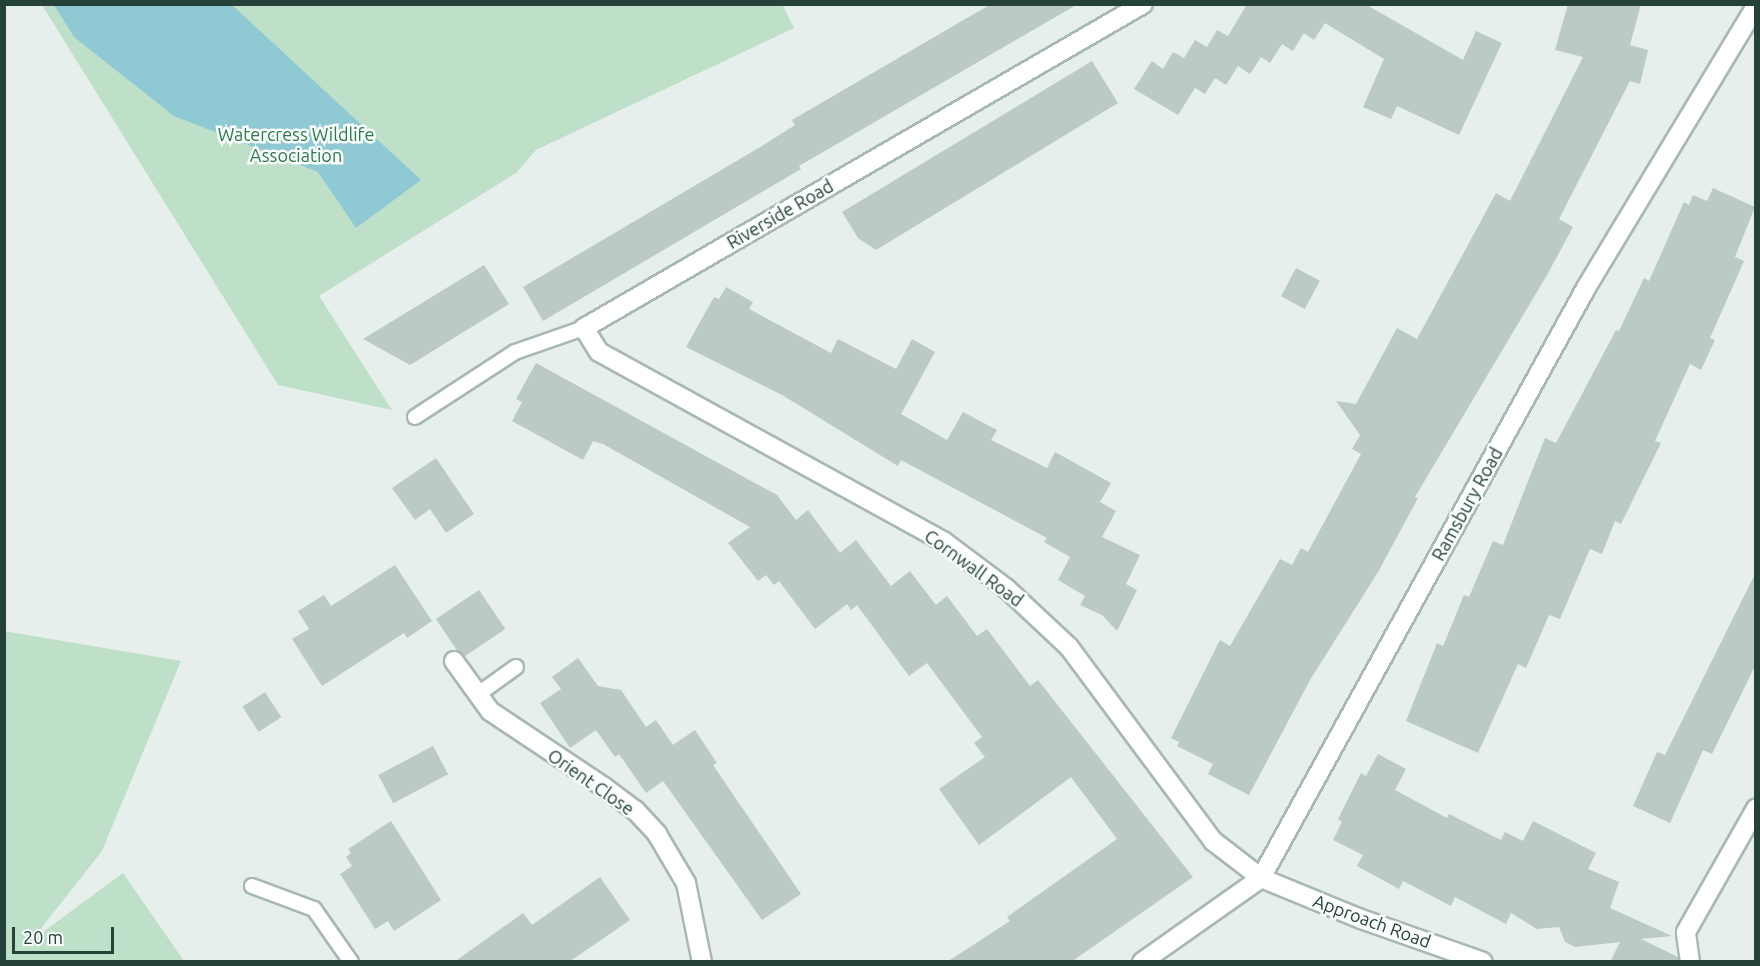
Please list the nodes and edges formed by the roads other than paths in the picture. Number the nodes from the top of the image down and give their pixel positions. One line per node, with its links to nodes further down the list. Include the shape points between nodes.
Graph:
1 (1143, 4): 3 (street, Riverside Road)
2 (1754, 10): 9 (street, Ramsbury Road, via 1586,288)
3 (584, 328): 4 (lane, Riverside Road, via 515,352); 9 (street, Cornwall Road, via 599,352 943,541 1007,589 1069,647 1213,841)
4 (415, 417)
5 (454, 661): 7 (street, Orient Close)
6 (516, 667): 7 (lane)
7 (477, 695): 12 (street, Orient Close, via 516,731 635,810 657,834 686,883)
8 (1755, 809): 15 (street, via 1686,932)
9 (1261, 878): 13 (street, Ramsbury Road); 14 (street, Approach Road, via 1361,919)
10 (252, 886): 11 (lane, via 314,909)
11 (351, 962)
12 (702, 962)
13 (1142, 962)
14 (1484, 962)
15 (1690, 962)

